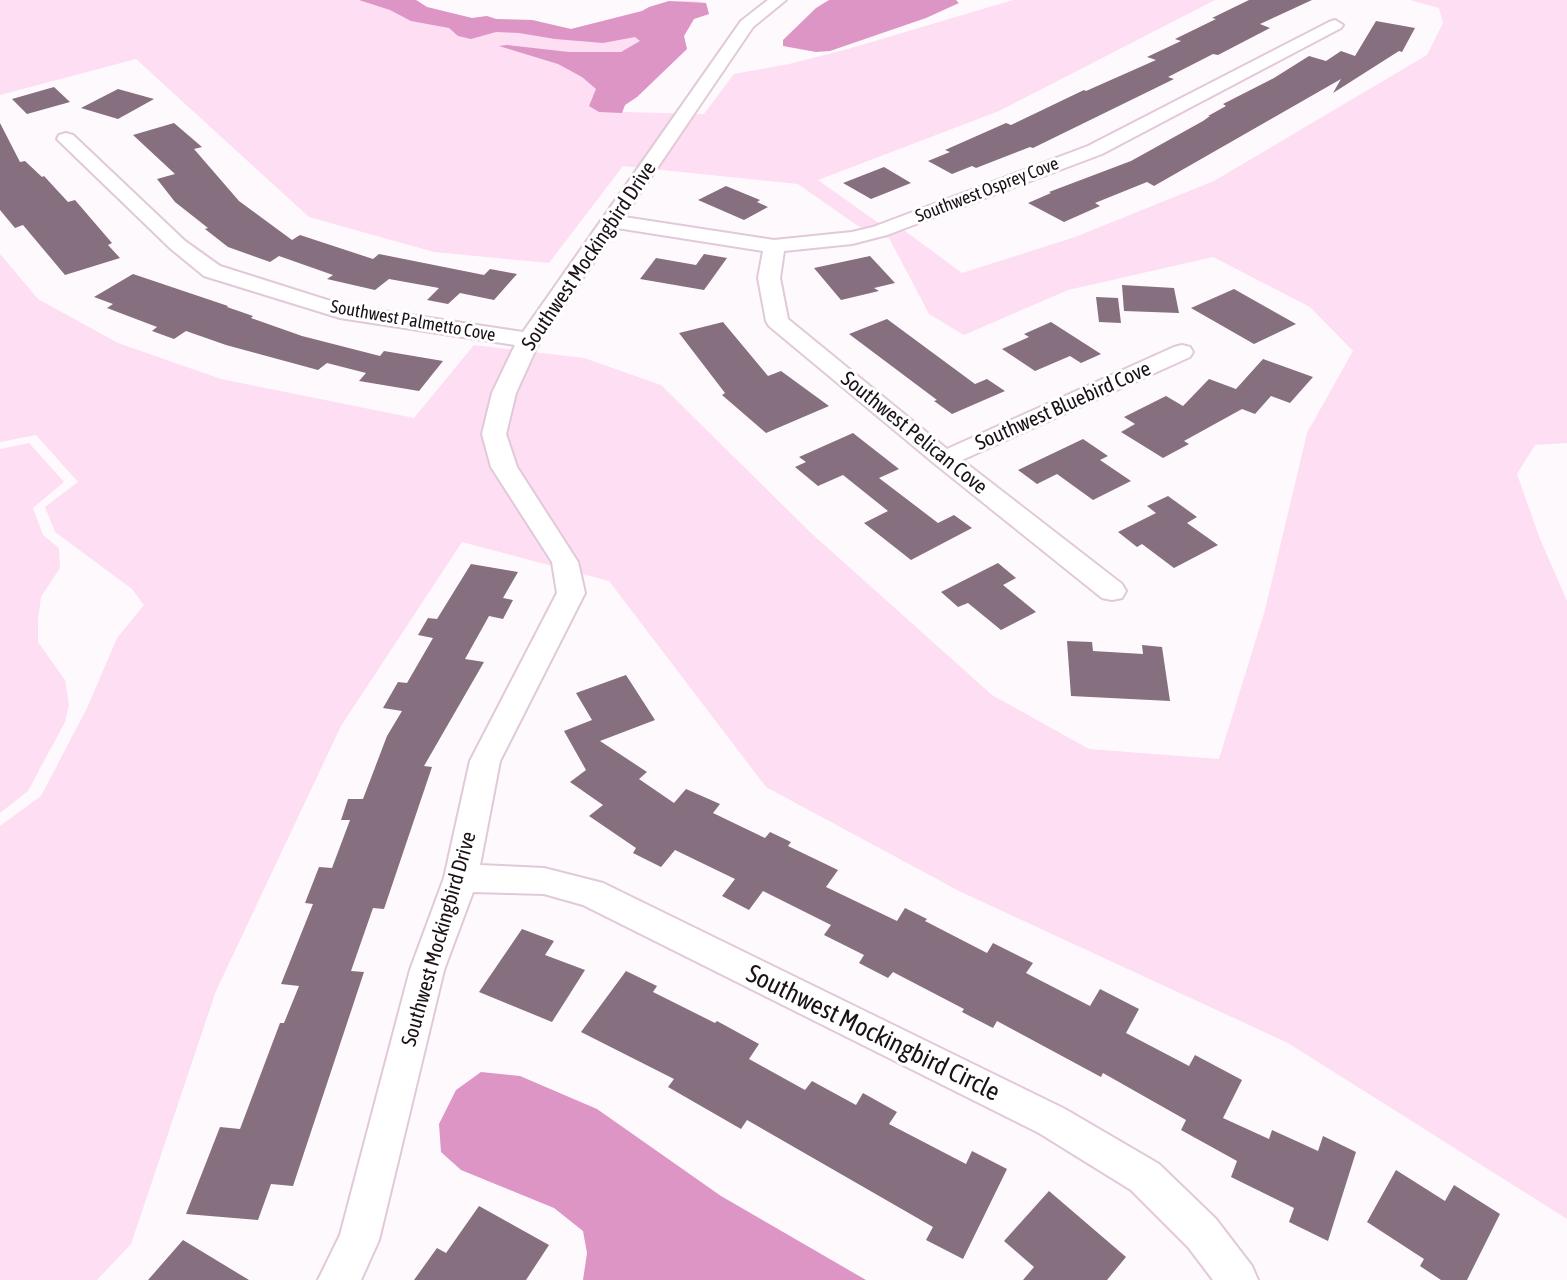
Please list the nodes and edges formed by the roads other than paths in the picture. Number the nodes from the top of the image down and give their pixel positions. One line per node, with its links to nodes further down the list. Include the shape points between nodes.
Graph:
1 (778, 0): 4 (street, Southwest Mockingbird Drive, via 747,24)
2 (1335, 25): 5 (street, Southwest Osprey Cove, via 1095,150 880,231 852,238)
3 (66, 139): 6 (street, Southwest Palmetto Cove, via 178,245 212,271 340,311)
4 (612, 221): 5 (street, Southwest Osprey Cove); 6 (street, Southwest Mockingbird Drive)
5 (774, 246): 8 (street, Southwest Pelican Cove, via 769,278 777,321)
6 (529, 340): 10 (street, Southwest Mockingbird Drive, via 504,393 494,434 504,467 565,562 571,593 485,761)
7 (1182, 352): 8 (street, Southwest Bluebird Cove)
8 (944, 459): 9 (street, Southwest Pelican Cove)
9 (1112, 591)
10 (461, 878): 11 (street, Southwest Mockingbird Drive, via 427,970 359,1240); 12 (street, Southwest Mockingbird Circle, via 544,881 591,893 1052,1121 1145,1177 1202,1233)
11 (339, 1280)
12 (1238, 1280)

